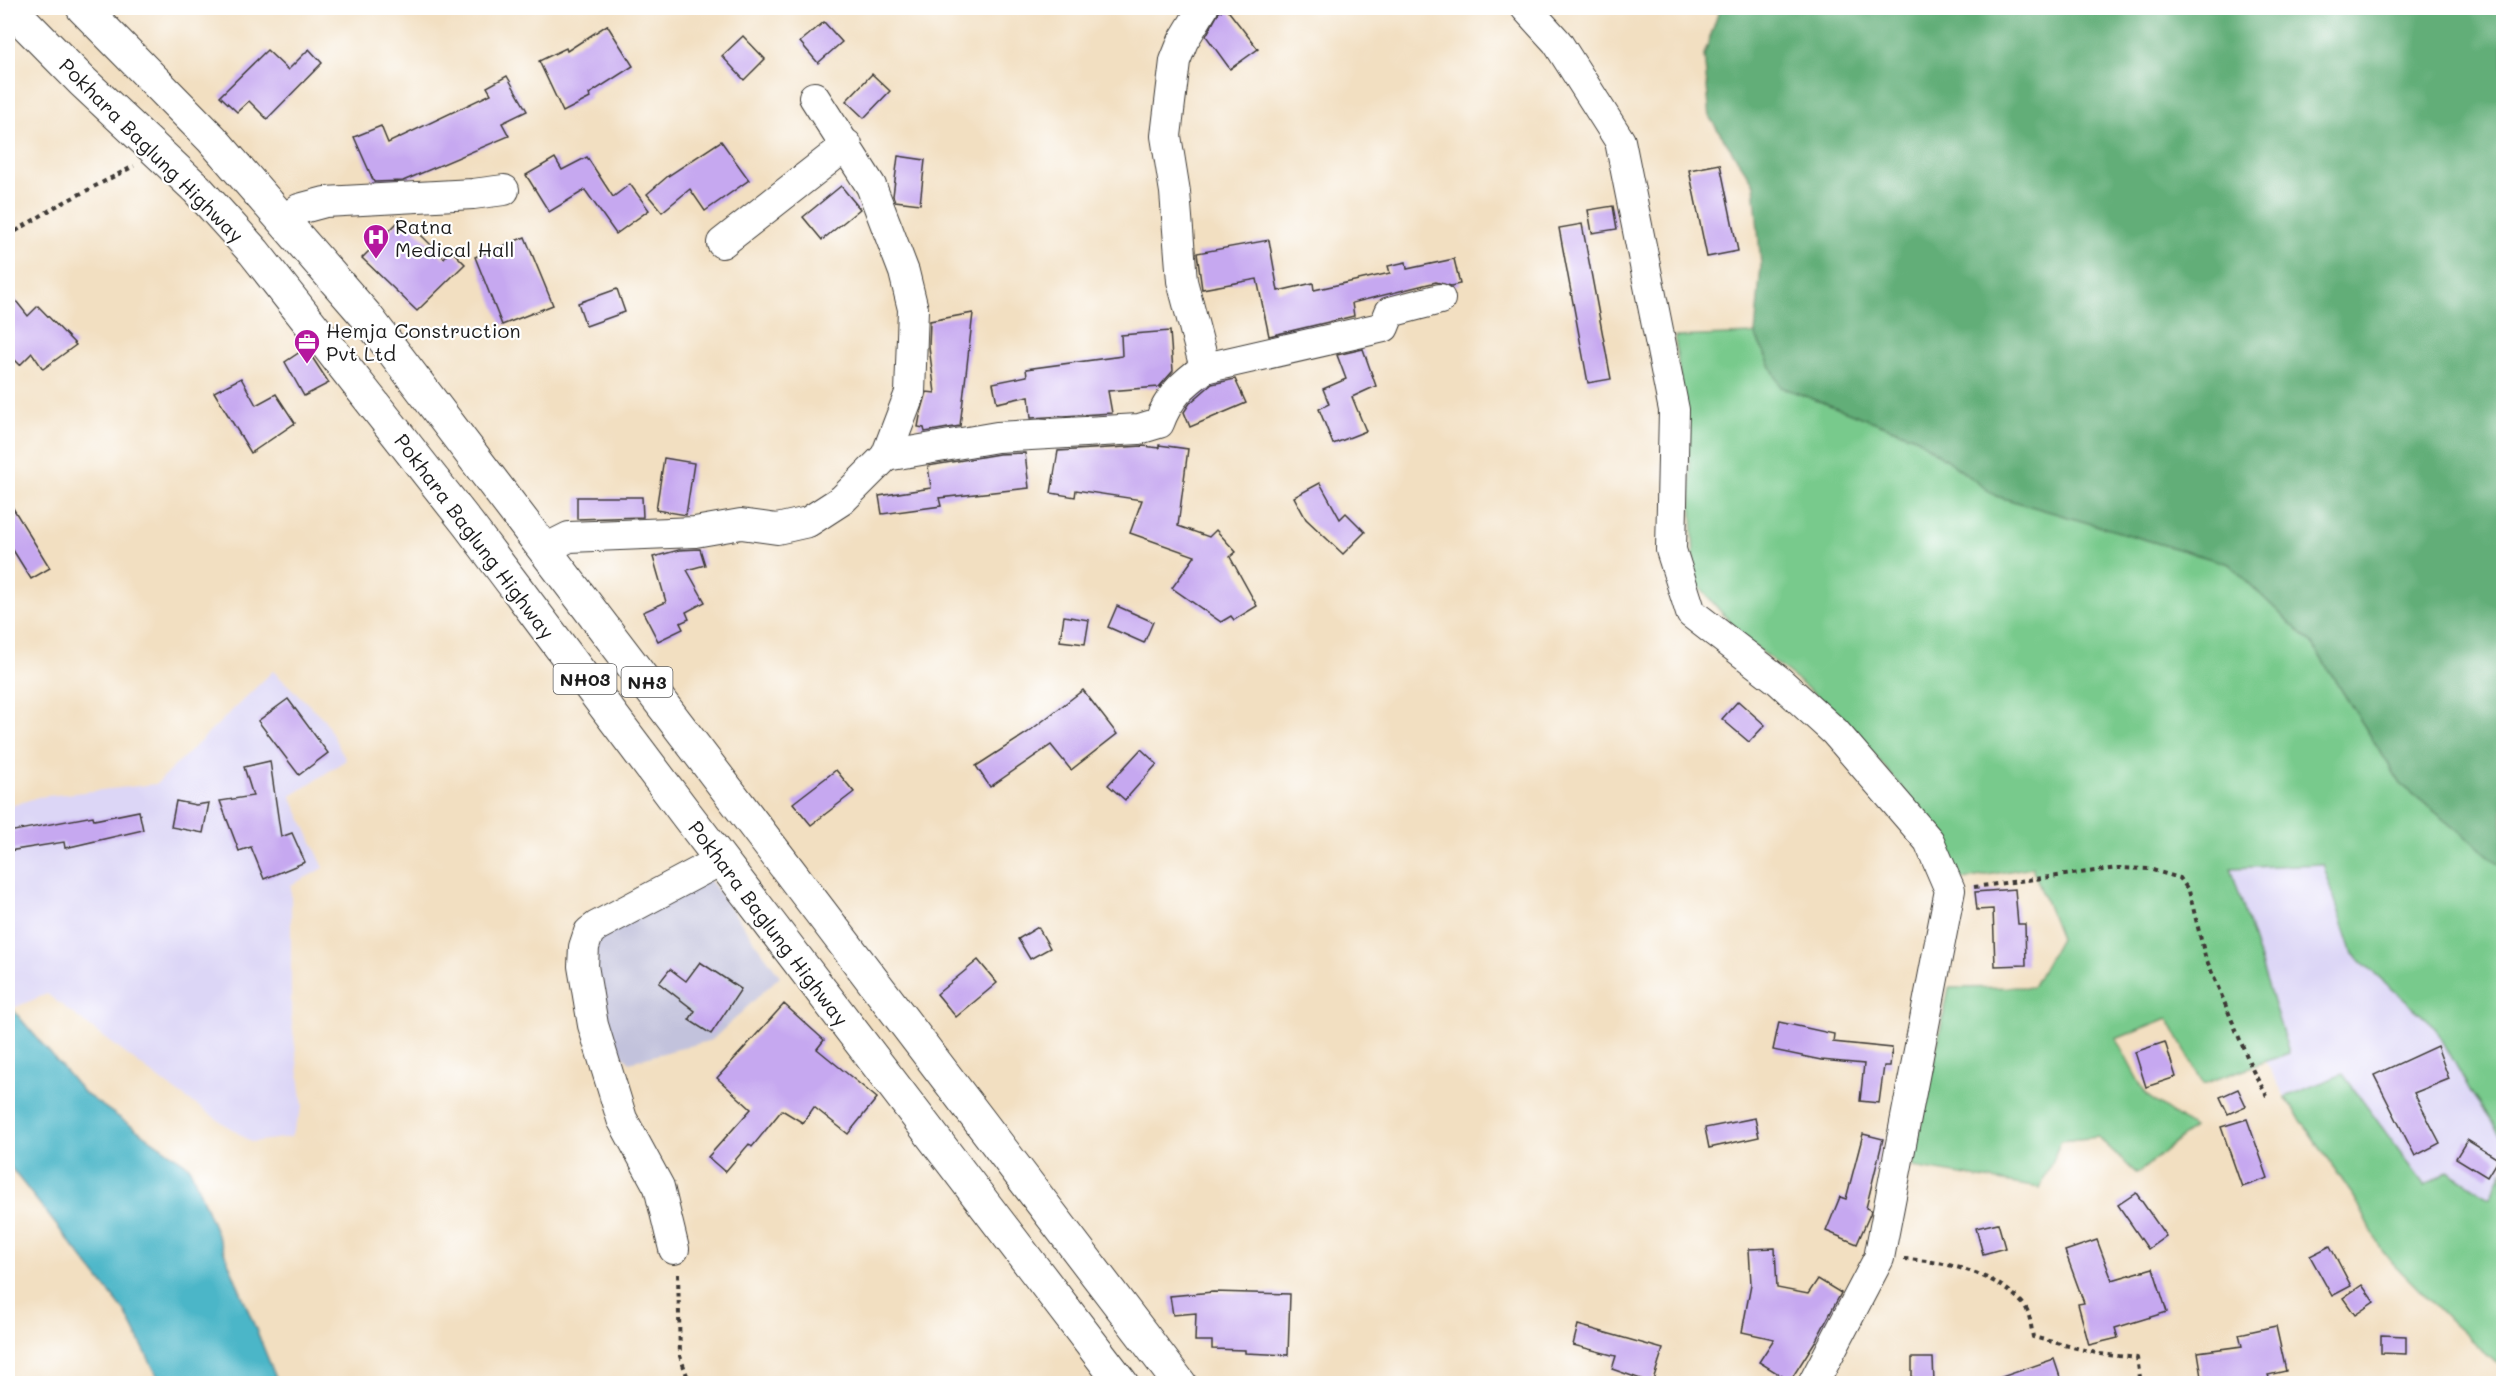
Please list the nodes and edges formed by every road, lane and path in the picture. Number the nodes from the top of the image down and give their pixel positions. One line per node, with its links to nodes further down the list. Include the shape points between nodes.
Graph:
1 (10, 8): 7 (highway, Pokhara Baglung Highway / NH03)
2 (83, 8): 9 (highway, NH3, via 161,84)
3 (1203, 8): 13 (street, via 1175,62 1166,136 1182,281)
4 (1527, 8): 17 (street, via 1557,42 1620,141 1674,410 1671,550 1691,613 1778,680 1835,732 1929,841)
5 (814, 97): 6 (street)
6 (847, 145): 11 (street); 14 (street, via 871,186 904,272 913,309 910,393)
7 (158, 154): 10 (path); 16 (highway, Pokhara Baglung Highway / NH03, via 197,189 254,252 468,524)
8 (504, 190): 9 (street, via 325,202 299,210)
9 (285, 220): 15 (highway, NH3, via 367,317)
10 (8, 236)
11 (722, 243)
12 (1440, 299): 13 (street, via 1390,312 1384,327)
13 (1205, 368): 14 (street, via 1179,387 1166,403 1159,423 1139,429 997,437)
14 (886, 456): 15 (street, via 842,500 808,522 777,529 741,524 695,532 569,537)
15 (545, 549): 23 (highway, NH3)
16 (721, 860): 19 (street, via 597,926 589,932 584,947 587,993 606,1071 628,1134 659,1187); 22 (highway, Pokhara Baglung Highway / NH03)
17 (1950, 890): 18 (path, via 2118,868 2180,878 2189,891 2205,956); 20 (street)
18 (2267, 1096)
19 (674, 1249): 21 (path, via 679,1277 680,1356)
20 (1879, 1258): 24 (street); 25 (path, via 1924,1260 1995,1280 2026,1306 2033,1336 2100,1354 2137,1358)
21 (690, 1383)
22 (1122, 1383)
23 (1180, 1383)
24 (1813, 1383)
25 (2141, 1383)

